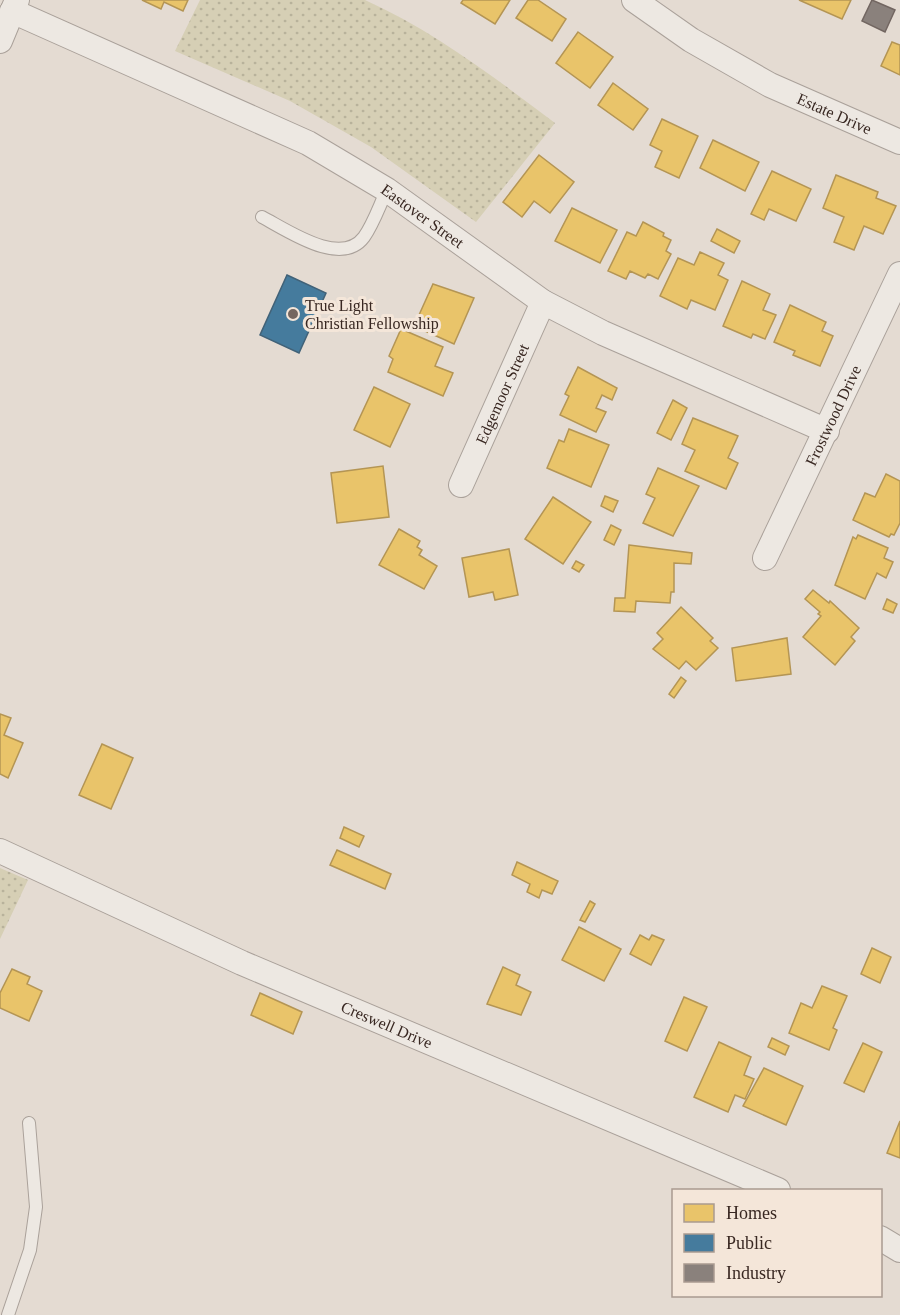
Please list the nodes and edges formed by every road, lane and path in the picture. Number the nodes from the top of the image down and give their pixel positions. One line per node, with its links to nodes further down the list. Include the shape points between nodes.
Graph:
1 (634, 0): 4 (street, Estate Drive, via 691,40 770,86)
2 (14, 6): 3 (street); 5 (street, Eastover Street, via 308,143)
3 (0, 41)
4 (900, 142)
5 (387, 190): 6 (lane, via 364,238 339,250 315,245); 8 (street, Eastover Street)
6 (262, 217)
7 (900, 274): 9 (street, Frostwood Drive)
8 (543, 302): 9 (street, Eastover Street, via 603,333); 10 (street, Edgemoor Street)
9 (827, 431): 11 (street, Frostwood Drive)
10 (461, 485)
11 (765, 558)
12 (0, 851): 14 (street, Creswell Drive, via 242,963)
13 (29, 1124): 17 (lane, via 36,1207 30,1250)
14 (773, 1189)
15 (882, 1239): 16 (street)
16 (900, 1250)
17 (8, 1315)

